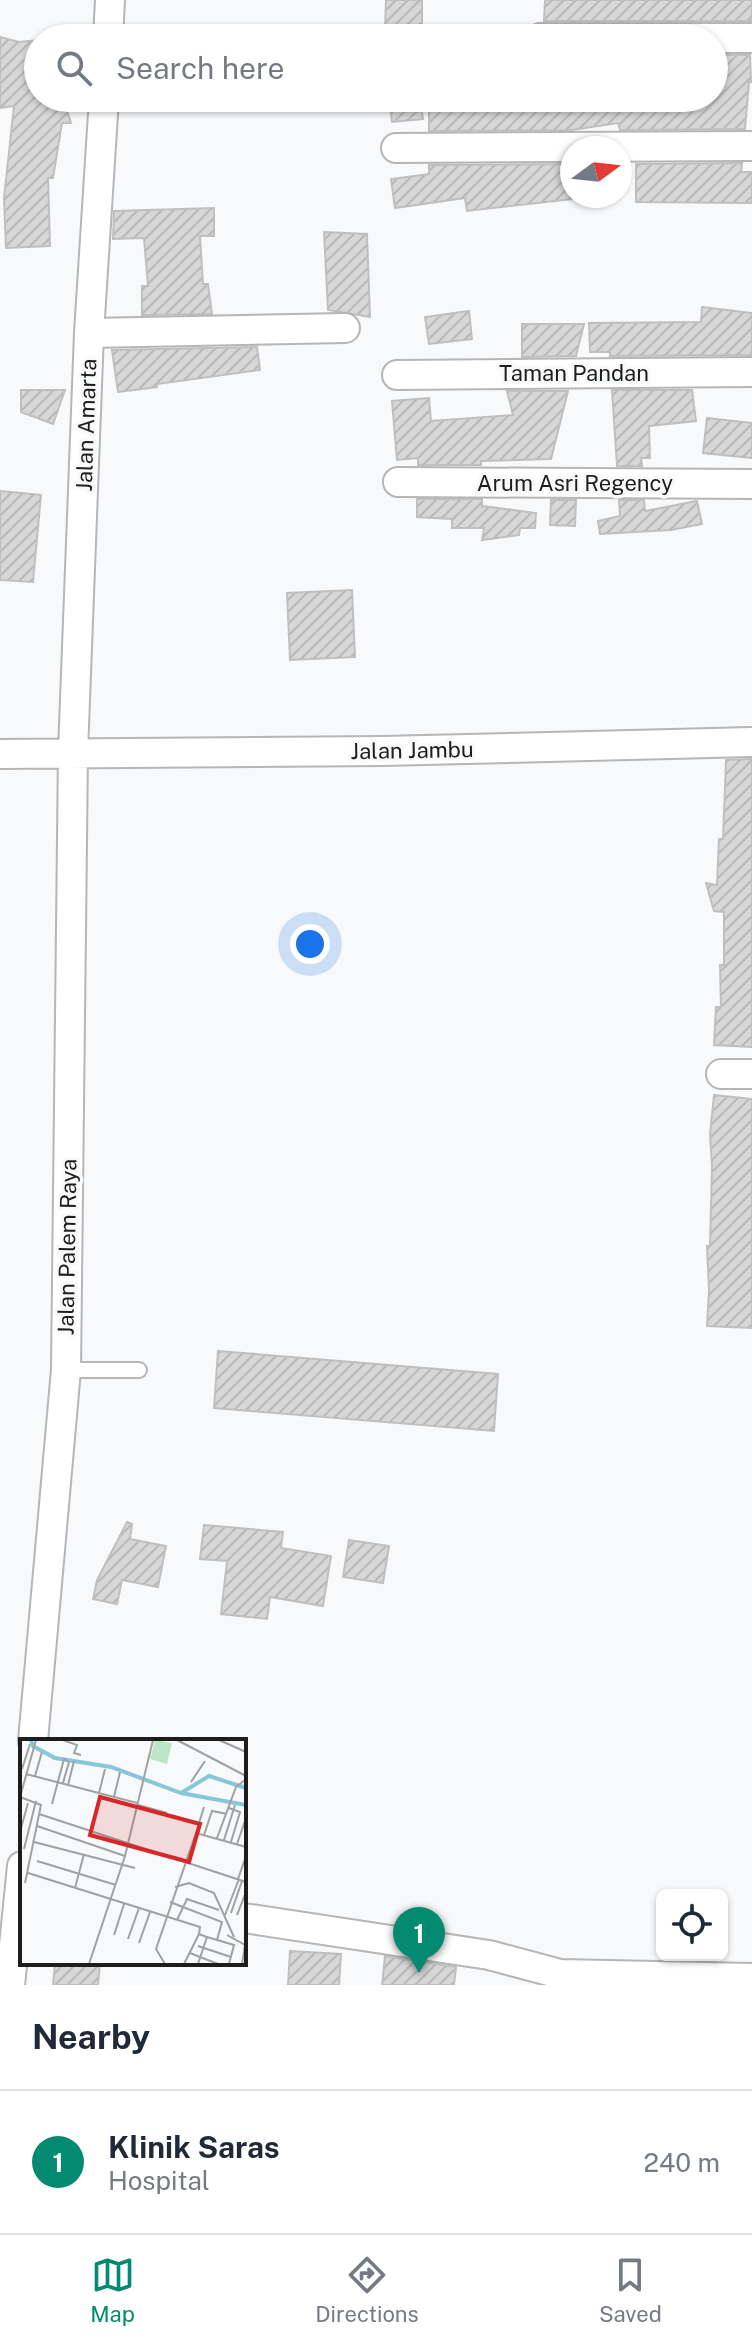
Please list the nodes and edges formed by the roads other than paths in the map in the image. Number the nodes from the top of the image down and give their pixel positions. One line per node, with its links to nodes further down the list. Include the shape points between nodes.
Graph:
1 (110, 0): 2 (street)
2 (109, 24)
3 (728, 38): 4 (street)
4 (752, 38)
5 (103, 112): 9 (street, Jalan Amarta)
6 (752, 146): 7 (street)
7 (396, 148)
8 (345, 328): 9 (street)
9 (89, 333): 15 (street, Jalan Amarta)
10 (752, 372): 11 (street, Taman Pandan)
11 (397, 375)
12 (398, 482): 13 (street, Arum Asri Regency)
13 (752, 484)
14 (752, 742): 15 (street, Jalan Jambu)
15 (73, 752): 16 (street, Jalan Jambu); 19 (street, Jalan Palem Raya)
16 (0, 754)
17 (721, 1074): 18 (street)
18 (752, 1074)
19 (66, 1370): 20 (lane); 21 (street, Jalan Palem Raya)
20 (139, 1370)
21 (33, 1739)
22 (16, 1880): 26 (street)
23 (246, 1918): 25 (street, via 489,1955)
24 (752, 1978): 25 (street)
25 (560, 1980)
26 (10, 1985)

